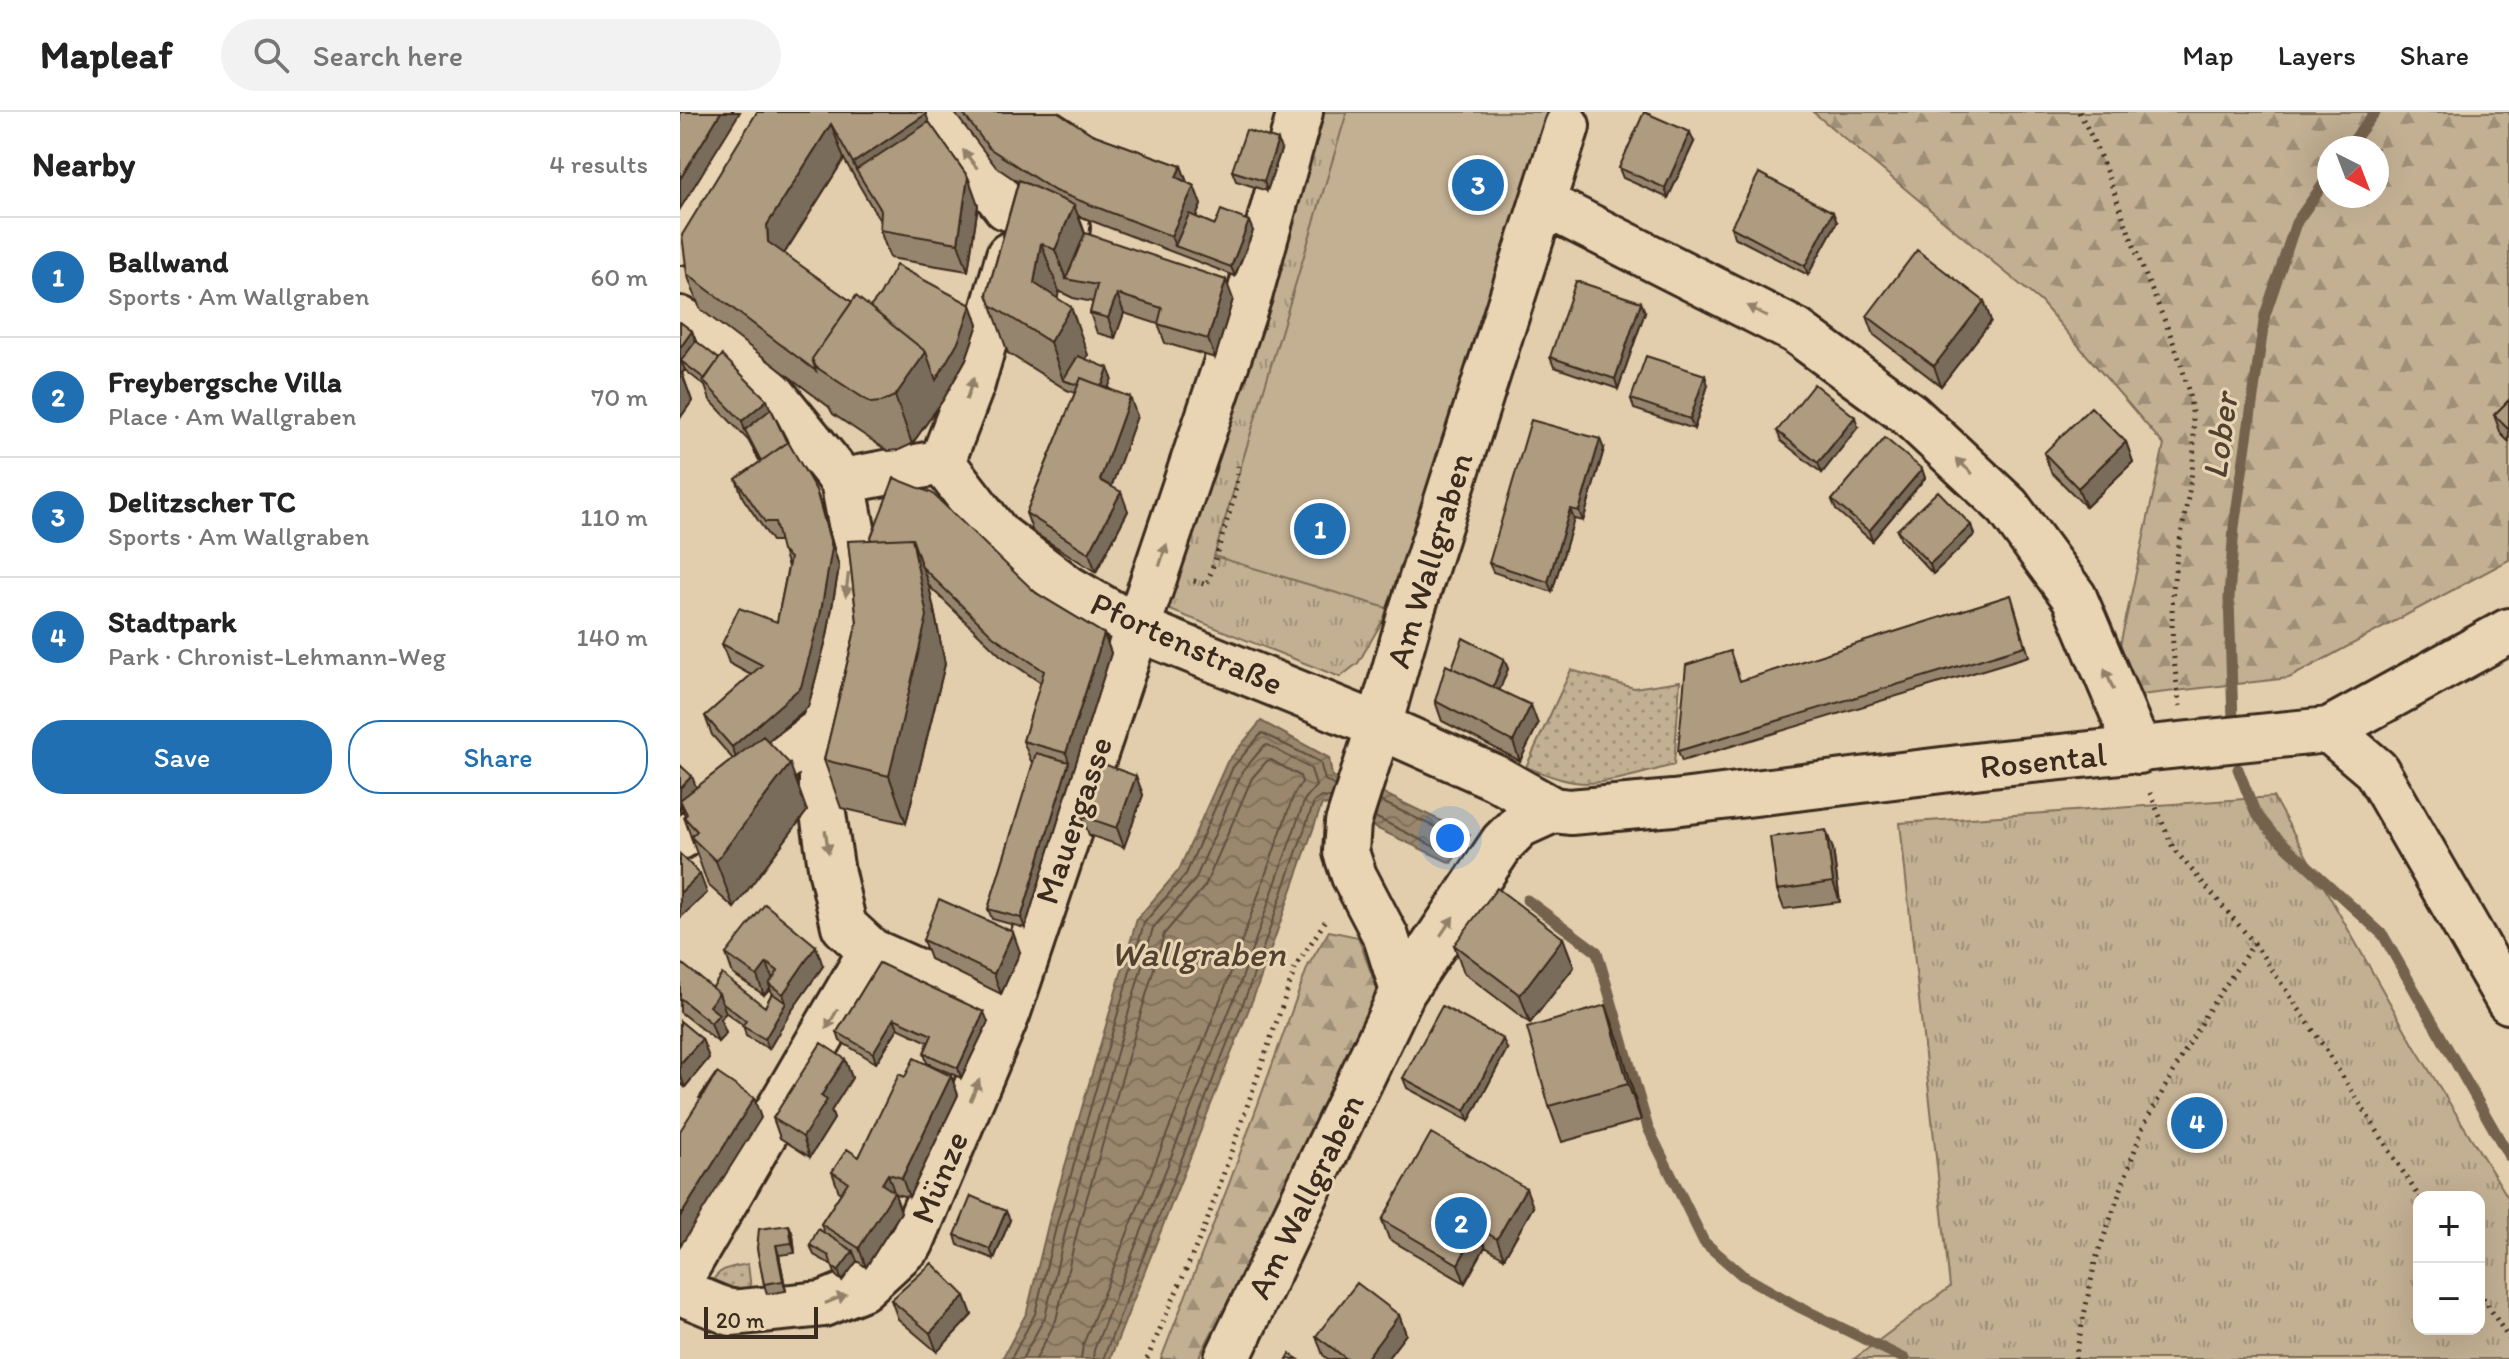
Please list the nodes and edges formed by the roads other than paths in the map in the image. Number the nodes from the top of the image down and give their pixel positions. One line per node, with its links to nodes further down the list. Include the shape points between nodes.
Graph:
1 (759, 112): 8 (street)
2 (933, 112): 6 (street, one-way to 2)
3 (1300, 112): 10 (street, Mauergasse)
4 (1567, 126): 5 (street, Am Wallgraben)
5 (1543, 203): 16 (street, Am Wallgraben); 19 (street, one-way to 5, via 2074,597 2008,507 1910,415 1796,331)
6 (1006, 207): 7 (street); 12 (street, one-way to 6, via 972,384 1010,250)
7 (1103, 241)
8 (680, 242)
9 (1206, 277): 10 (street)
10 (1250, 293): 14 (street, Mauergasse, one-way to 10)
11 (680, 319): 13 (street, via 772,393)
12 (942, 462): 13 (street); 14 (street, Pfortenstraße, via 998,535 1068,588)
13 (843, 481): 17 (street, one-way to 17, via 853,534 836,694)
14 (1139, 629): 16 (street, Pfortenstraße); 27 (street, Mauergasse)
15 (2509, 631): 18 (street, Rosental)
16 (1379, 726): 20 (street, Pfortenstraße); 25 (street, Am Wallgraben, via 1348,823 1346,852 1386,937)
17 (822, 729): 22 (street); 24 (street, one-way to 24, via 822,807 832,873 844,926)
18 (2329, 730): 19 (street, Rosental); 26 (street, via 2376,770)
19 (2139, 751): 21 (street, Rosental, via 1673,803)
20 (1496, 778): 21 (street, Pfortenstraße); 23 (street, Am Wallgraben, via 1508,798 1510,817)
21 (1553, 810): 23 (street, Am Wallgraben, via 1520,825)
22 (680, 837)
23 (1503, 842): 25 (street, Am Wallgraben, one-way to 23)
24 (871, 951): 27 (street); 28 (street, one-way to 28)
25 (1403, 991): 30 (street, Am Wallgraben)
26 (2509, 1001)
27 (1008, 1012): 29 (street, Münze, one-way to 27, via 731,1313 823,1304 862,1288 911,1243)
28 (680, 1279)
29 (680, 1292)
30 (1227, 1359)

